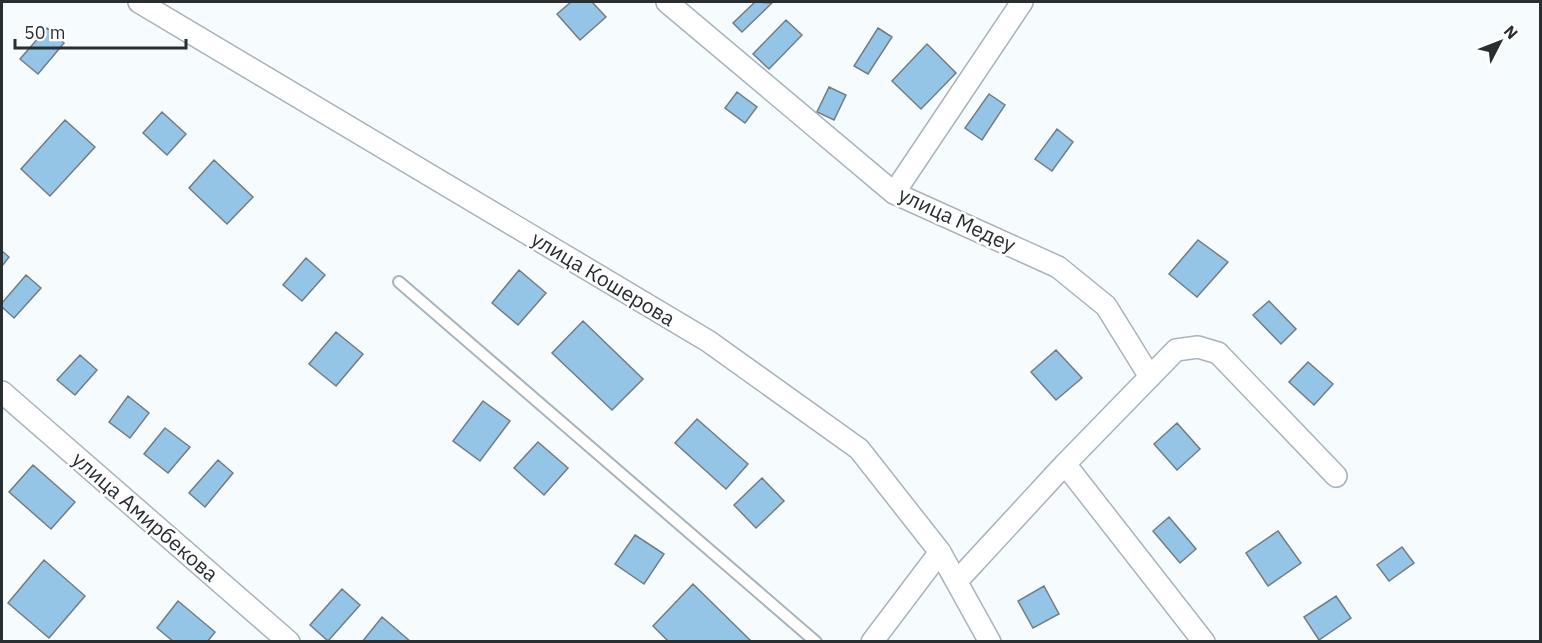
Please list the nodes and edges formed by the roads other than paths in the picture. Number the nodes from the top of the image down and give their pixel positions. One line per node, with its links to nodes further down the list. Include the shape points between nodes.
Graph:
1 (139, 2): 10 (street, улица Кошерова, via 708,341 860,449)
2 (667, 2): 4 (street, улица Медеу)
3 (1022, 2): 4 (street)
4 (894, 193): 6 (street, улица Медеу, via 1058,267 1106,306)
5 (399, 282): 13 (lane)
6 (1150, 377): 8 (street); 9 (street, via 1176,350 1198,347 1218,353)
7 (2, 392): 12 (street, улица Амирбекова)
8 (1065, 464): 11 (street); 16 (street)
9 (1336, 476)
10 (940, 552): 11 (street, улица Кошерова); 14 (street)
11 (957, 581): 15 (street, улица Кошерова)
12 (289, 642)
13 (816, 642)
14 (872, 642)
15 (990, 642)
16 (1204, 642)

